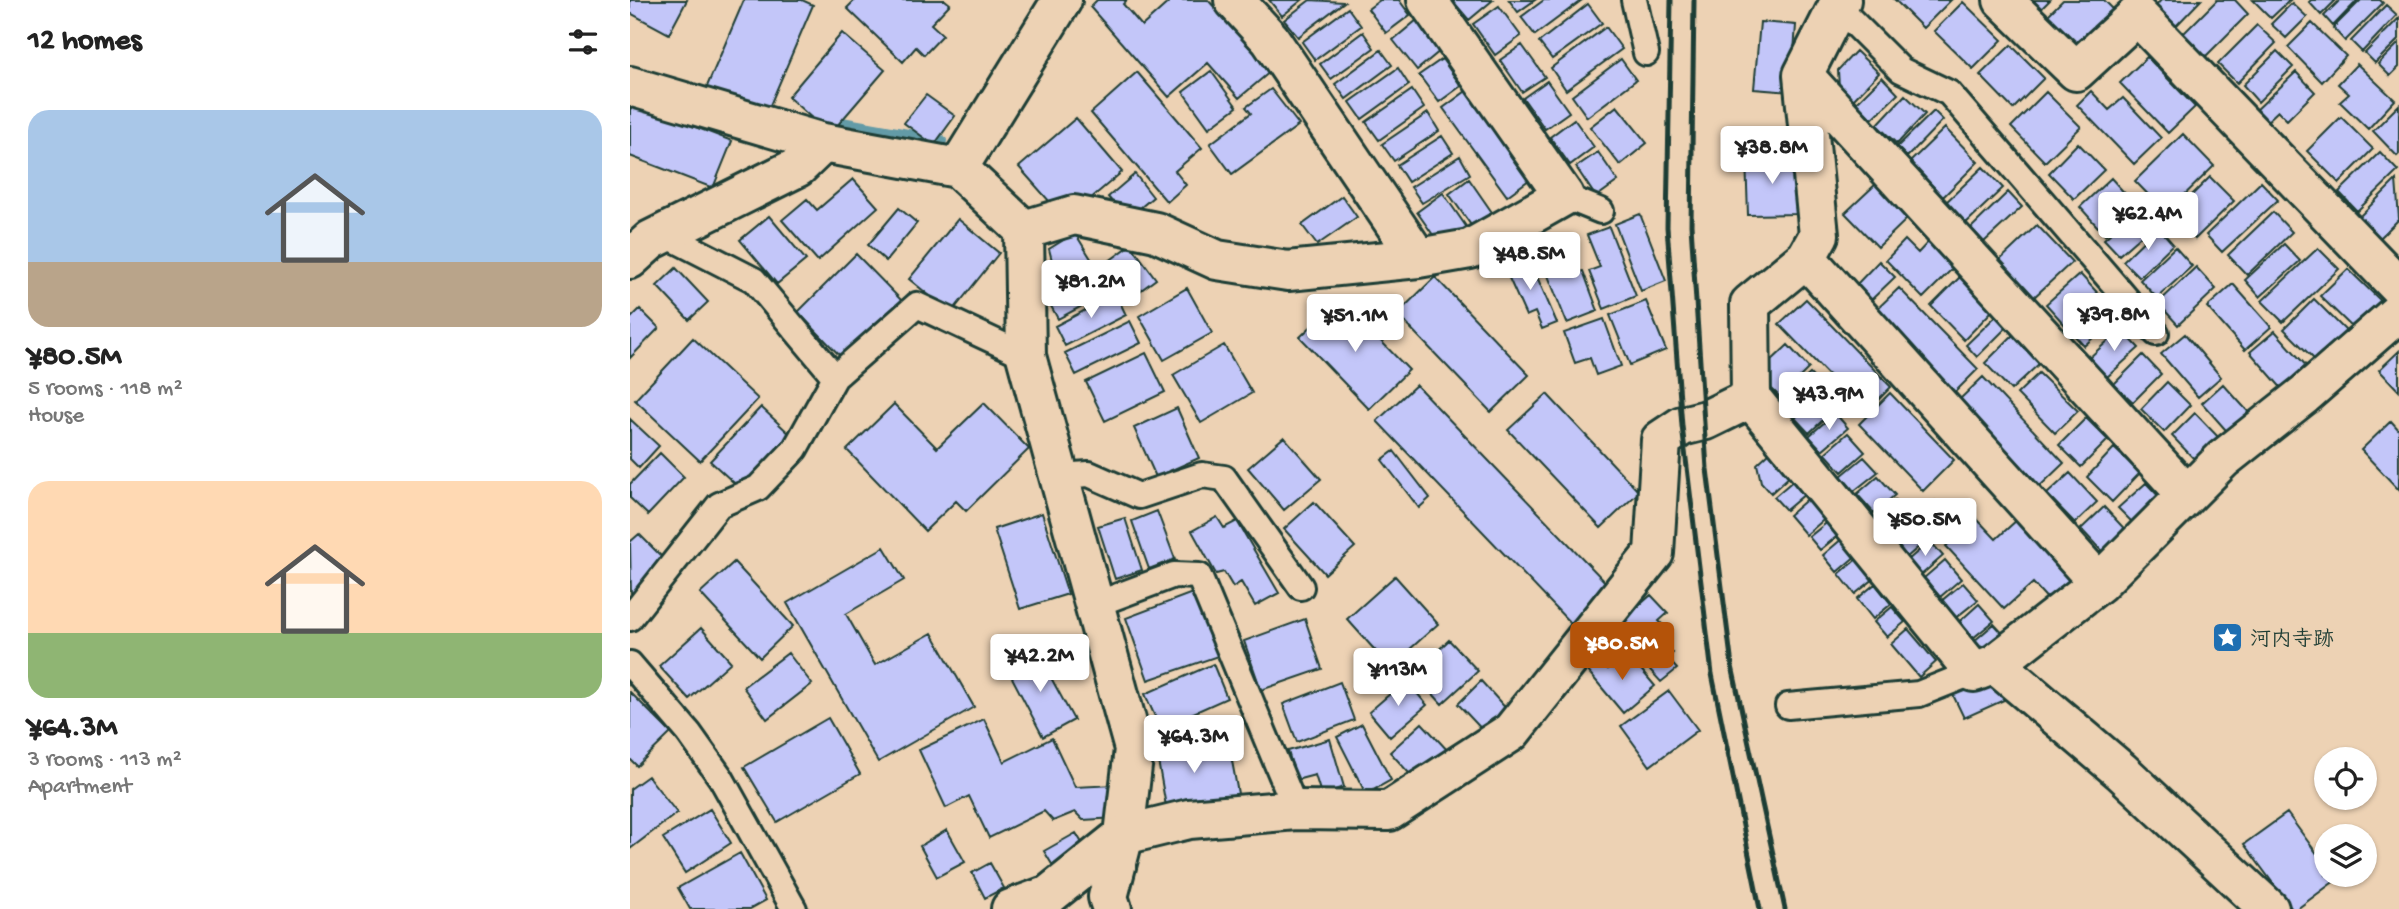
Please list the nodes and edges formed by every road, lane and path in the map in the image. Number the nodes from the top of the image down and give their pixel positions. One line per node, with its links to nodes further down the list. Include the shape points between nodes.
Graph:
1 (1062, 0): 11 (street)
2 (1234, 0): 16 (street, via 1270,39)
3 (1427, 0): 12 (street)
4 (1634, 0): 7 (lane)
5 (2003, 0): 19 (street, via 2076,71 2137,15)
6 (1840, 4): 8 (street); 21 (lane, via 1901,70 1949,93)
7 (1646, 53)
8 (1803, 75): 17 (street, via 1819,235); 26 (street)
9 (630, 86): 10 (street)
10 (823, 143): 11 (street); 15 (street, via 798,167)
11 (958, 168): 14 (street)
12 (1564, 196): 13 (lane); 16 (street, via 1471,250)
13 (1601, 211)
14 (1024, 230): 16 (street, via 1074,215 1156,232 1217,260 1288,271); 22 (street)
15 (664, 234): 18 (street); 23 (lane, via 754,280)
16 (1418, 258)
17 (1806, 258): 24 (street, via 1749,304); 27 (street)
18 (630, 259)
19 (2399, 286)
20 (2399, 312): 26 (street, via 2223,459)
21 (2156, 333)
22 (1026, 356): 23 (lane, via 916,305); 25 (street)
23 (835, 377): 30 (lane, via 795,449 758,488 719,505)
24 (1751, 398): 32 (street); 34 (street, via 1682,426 1661,440 1654,553 1511,732 1389,811)
25 (1059, 476): 28 (lane, via 1089,474 1139,496 1202,475 1224,478); 29 (street)
26 (2188, 495): 27 (street)
27 (2099, 583): 32 (street)
28 (1301, 587)
29 (1094, 605): 34 (lane, via 1174,575 1199,576); 35 (street, via 1134,749)
30 (630, 618)
31 (630, 664): 36 (lane, via 721,778)
32 (1985, 668): 33 (lane, via 1919,694); 39 (street, via 2121,771)
33 (1788, 706)
34 (1296, 810): 35 (street, via 1189,819)
35 (1124, 835): 37 (street, via 1049,895); 38 (street, via 1108,897)
36 (794, 909)
37 (1011, 909)
38 (1112, 909)
39 (2269, 909)

